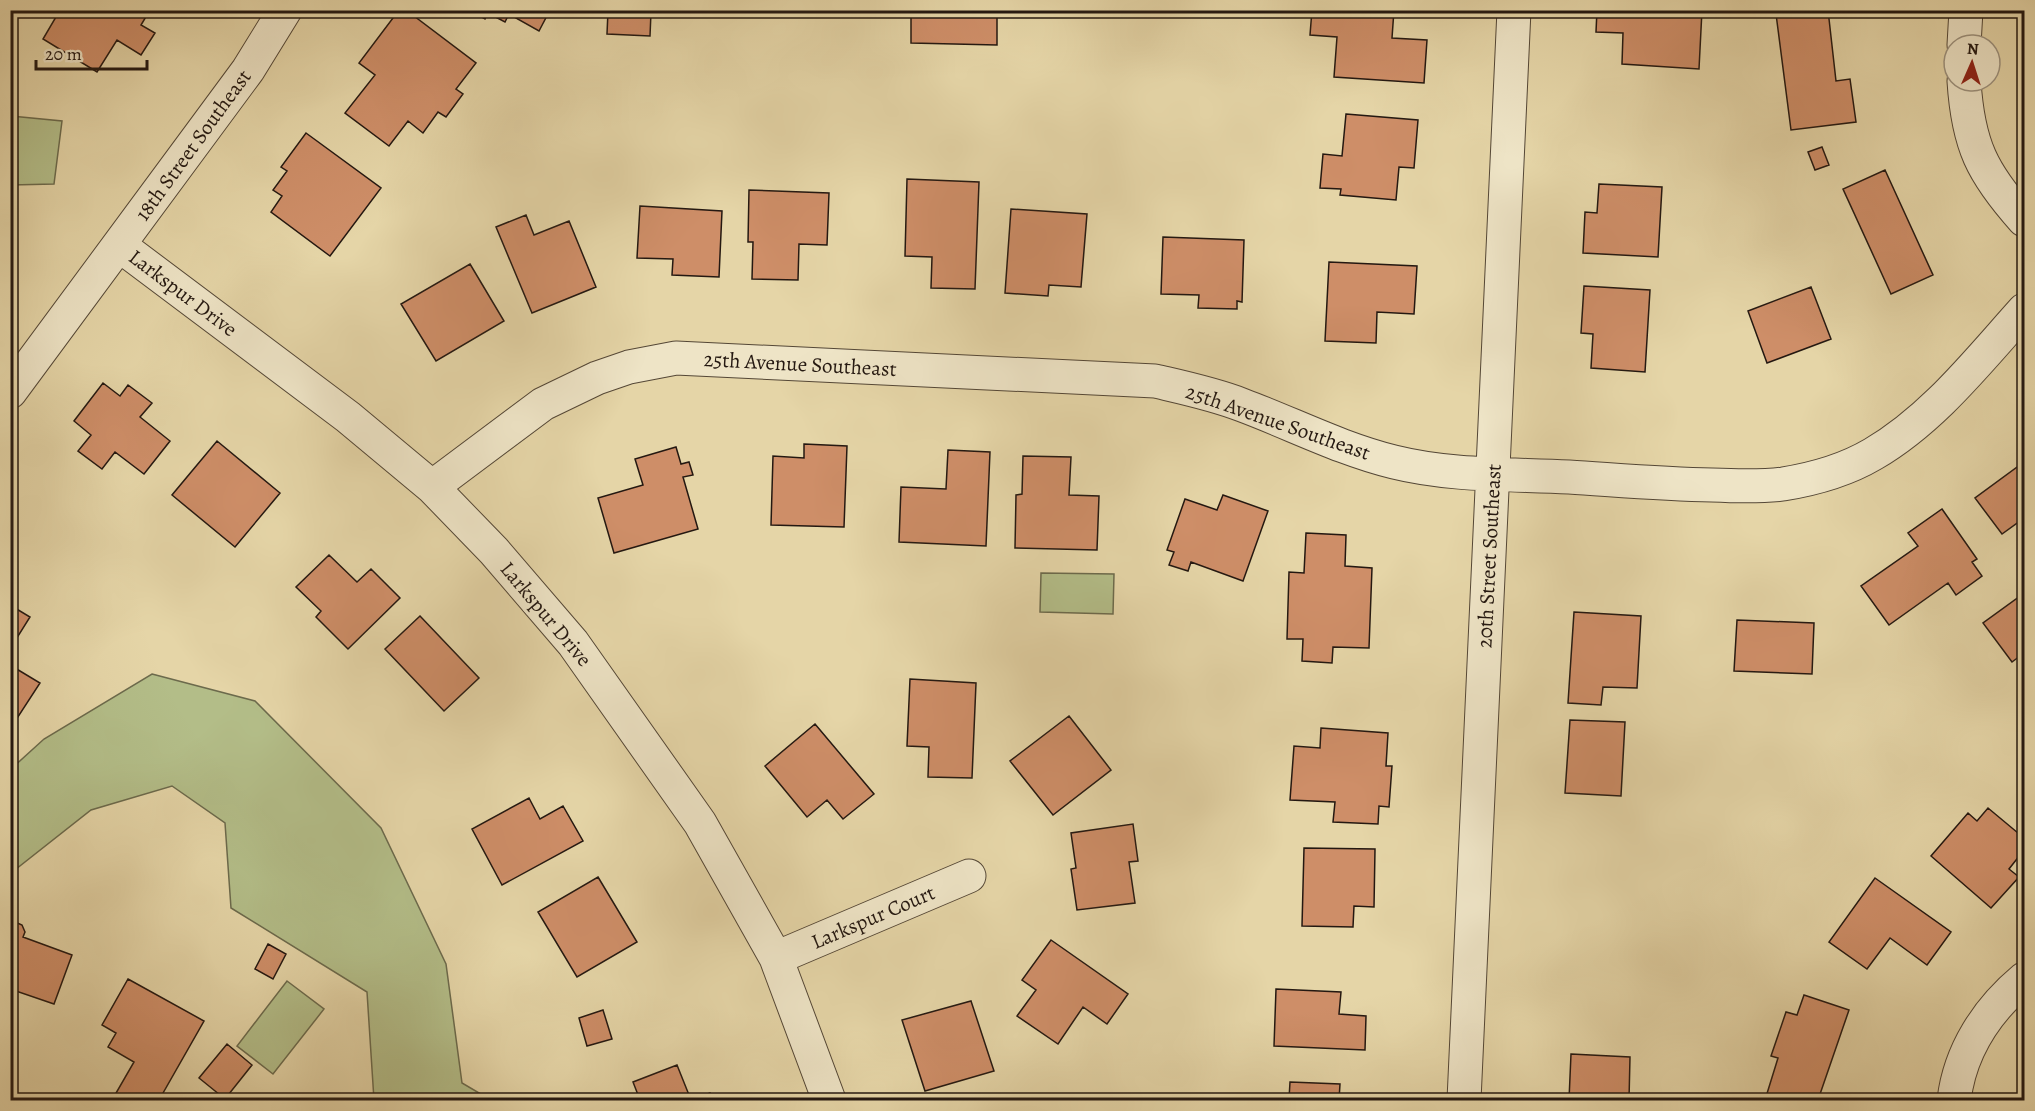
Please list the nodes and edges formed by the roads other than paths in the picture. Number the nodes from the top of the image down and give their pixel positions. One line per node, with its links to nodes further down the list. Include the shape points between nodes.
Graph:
1 (285, 10): 7 (street, 18th Street Southeast, via 248,70)
2 (1514, 10): 10 (street, 20th Street Southeast)
3 (1966, 10): 4 (street)
4 (1965, 33)
5 (1965, 93): 6 (street, via 1972,139 1986,171)
6 (2025, 220)
7 (118, 245): 9 (street, 18th Street Southeast); 11 (street, Larkspur Drive, via 348,417)
8 (2025, 310): 10 (street, 25th Avenue Southeast, via 1908,432 1872,455 1826,475 1782,484 1734,486)
9 (10, 392)
10 (1493, 473): 11 (street, 25th Avenue Southeast, via 1437,470 1394,462 1323,440 1212,394 1155,381 676,358 597,378 543,404); 16 (street, 20th Street Southeast)
11 (432, 487): 13 (street, Larkspur Drive, via 494,551 573,643 700,823)
12 (969, 876): 13 (street, Larkspur Court)
13 (776, 958): 15 (street, Larkspur Drive)
14 (2025, 979): 17 (street, via 1992,1009 1971,1043 1956,1080)
15 (829, 1101)
16 (1464, 1101)
17 (1954, 1101)

